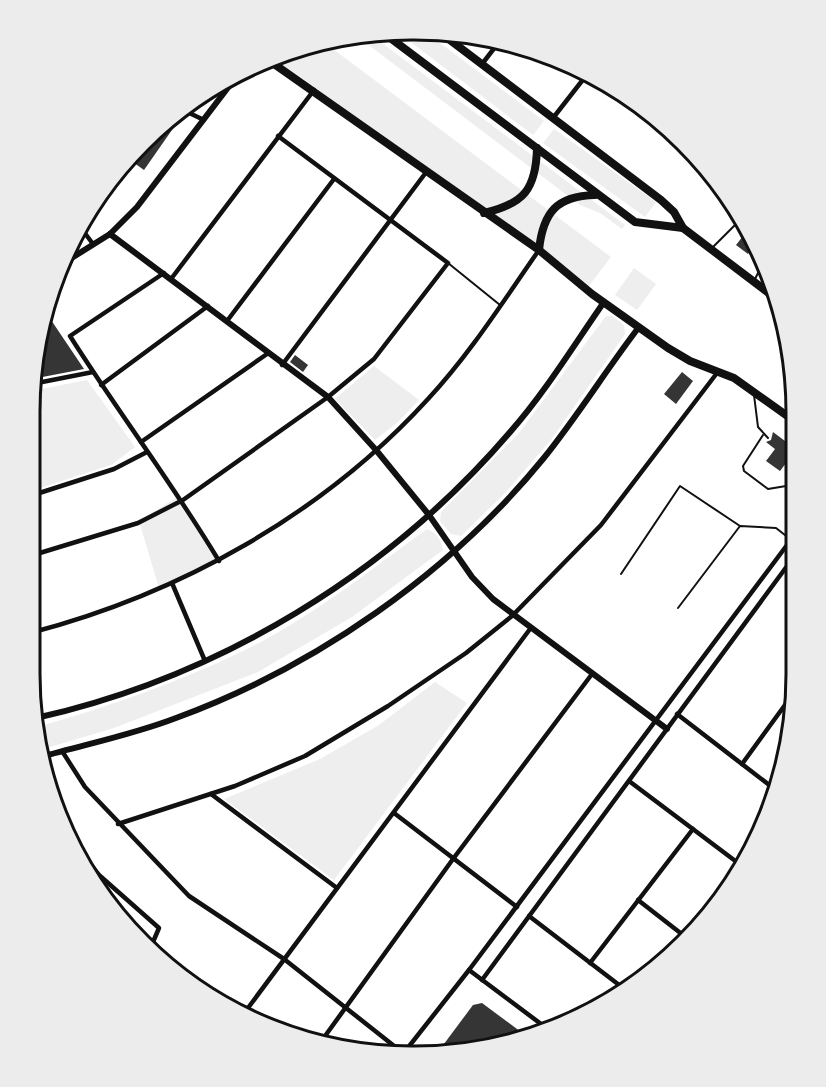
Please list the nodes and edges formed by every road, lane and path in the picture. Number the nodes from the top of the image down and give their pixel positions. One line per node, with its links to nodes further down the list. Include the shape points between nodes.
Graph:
1 (394, 41): 13 (highway)
2 (454, 43): 4 (main road)
3 (493, 50): 4 (street)
4 (482, 64): 10 (main road)
5 (277, 66): 7 (highway)
6 (582, 81): 10 (street)
7 (314, 90): 12 (street); 14 (highway)
8 (226, 91): 11 (street)
9 (191, 114): 11 (street)
10 (553, 119): 20 (main road, via 674,212)
11 (204, 120): 22 (street, via 137,207)
12 (278, 136): 15 (street); 30 (street)
13 (537, 148): 16 (highway); 17 (highway, via 536,172 526,193 507,208)
14 (428, 171): 17 (highway); 18 (street)
15 (333, 179): 18 (street); 36 (street)
16 (595, 195): 20 (highway, via 635,222); 25 (highway, via 574,195 555,206 543,224)
17 (484, 213): 25 (highway)
18 (388, 221): 27 (street); 39 (street)
19 (735, 225): 24 (lane)
20 (683, 228): 24 (highway)
21 (86, 234): 23 (street)
22 (110, 234): 23 (street); 28 (street)
23 (93, 244): 26 (street)
24 (711, 249): 31 (highway)
25 (539, 250): 33 (highway); 35 (street)
26 (76, 255)
27 (448, 263): 35 (lane); 45 (street, via 375,359)
28 (164, 273): 30 (street); 40 (street, via 70,336)
29 (758, 273): 31 (lane)
30 (171, 279): 34 (street)
31 (754, 282): 32 (highway)
32 (765, 290)
33 (604, 302): 37 (highway); 55 (street, via 511,432)
34 (208, 306): 36 (street); 43 (street)
35 (501, 306): 50 (street, via 429,399)
36 (227, 321): 38 (street)
37 (639, 327): 41 (highway, via 690,361); 59 (street, via 542,460 500,507)
38 (267, 354): 39 (street); 49 (street)
39 (282, 365): 45 (street)
40 (93, 372): 42 (street); 43 (street)
41 (717, 372): 44 (highway); 66 (street, via 601,525)
42 (42, 382)
43 (101, 385): 49 (street)
44 (754, 392): 46 (highway); 47 (lane, via 758,427)
45 (328, 397): 50 (street); 54 (street)
46 (786, 415)
47 (763, 435): 48 (lane); 52 (lane, via 744,471 768,489)
48 (768, 438)
49 (141, 442): 51 (street)
50 (376, 450): 55 (street); 61 (street, via 283,522)
51 (147, 452): 53 (street, via 114,469); 54 (street)
52 (786, 486)
53 (40, 493)
54 (183, 500): 60 (street, via 138,524); 61 (street)
55 (429, 515): 59 (street); 69 (street, via 322,597)
56 (740, 526): 57 (lane, via 776,528); 63 (lane, via 680,486); 65 (lane)
57 (786, 534)
58 (786, 546): 74 (street)
59 (452, 550): 66 (street, via 471,577); 76 (street, via 359,624 275,675 176,718)
60 (40, 553)
61 (219, 561): 64 (street)
62 (786, 567): 72 (street)
63 (621, 574)
64 (172, 583): 68 (street); 69 (street)
65 (678, 608)
66 (512, 616): 67 (street); 81 (street, via 398,699 305,756)
67 (530, 629): 70 (street); 82 (street)
68 (40, 630)
69 (205, 661): 73 (street, via 133,690)
70 (592, 674): 74 (street); 85 (street)
71 (784, 706): 78 (street)
72 (677, 714): 75 (street); 78 (street)
73 (43, 716)
74 (655, 721): 75 (street); 90 (street)
75 (667, 729): 79 (street)
76 (62, 751): 77 (street); 83 (street, via 85,787)
77 (50, 755)
78 (742, 764): 80 (street)
79 (629, 781): 84 (street); 91 (street)
80 (769, 785)
81 (211, 794): 83 (street); 88 (street)
82 (394, 813): 85 (street); 88 (street)
83 (118, 824): 94 (street, via 189,896)
84 (693, 829): 86 (street); 89 (street)
85 (453, 859): 90 (street); 99 (street)
86 (735, 861)
87 (100, 876): 93 (street, via 159,928)
88 (337, 888): 94 (street)
89 (638, 900): 92 (street); 95 (street)
90 (517, 906): 96 (street)
91 (529, 916): 95 (street); 97 (street)
92 (680, 933)
93 (154, 941)
94 (284, 959): 99 (street); 100 (street)
95 (590, 963): 98 (street)
96 (469, 970): 97 (street); 104 (street)
97 (482, 980): 101 (street)
98 (619, 985)
99 (347, 1007): 102 (street); 103 (street)
100 (248, 1008)
101 (541, 1024)
102 (325, 1036)
103 (394, 1046)
104 (409, 1046)

